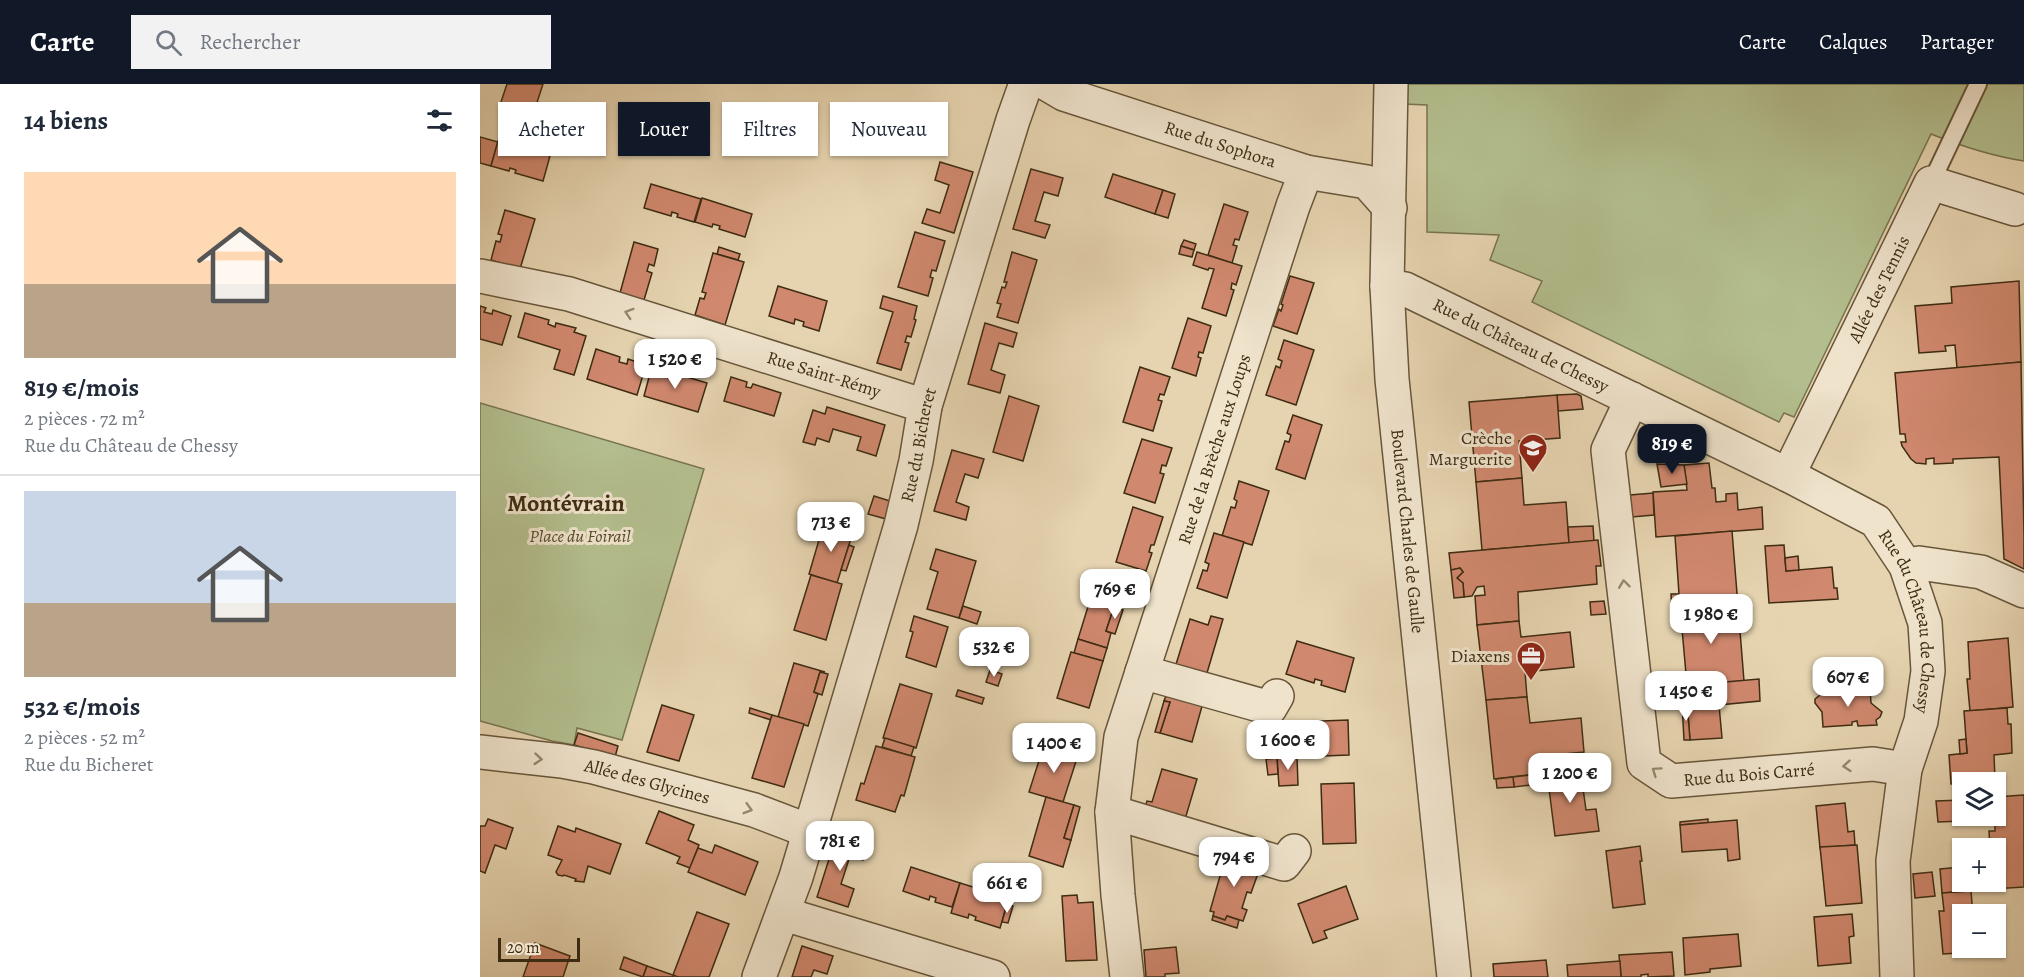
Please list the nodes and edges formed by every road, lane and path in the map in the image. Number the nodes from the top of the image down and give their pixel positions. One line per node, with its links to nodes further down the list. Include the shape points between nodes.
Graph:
1 (1028, 84): 12 (street, Rue du Bicheret, via 1013,120)
2 (1047, 84): 5 (street, Rue du Sophora, via 1064,94)
3 (1391, 84): 7 (street, Boulevard Charles de Gaulle)
4 (1978, 84): 6 (lane)
5 (1306, 172): 7 (street, Rue du Sophora, via 1367,182); 16 (street, Rue de la Brèche aux Loups)
6 (1931, 183): 8 (street); 13 (street, Allée des Tennis)
7 (1390, 208): 10 (street, Boulevard Charles de Gaulle)
8 (2015, 209)
9 (480, 276): 12 (street, Rue Saint-Rémy, one-way to 9, via 569,294)
10 (1387, 286): 11 (street, Rue du Château de Chessy, via 1405,289); 27 (street, Boulevard Charles de Gaulle, via 1396,430)
11 (1632, 399): 13 (street, Rue du Château de Chessy); 19 (street, Rue du Bois Carré, one-way to 11, via 1873,764 1671,781 1644,763 1608,450)
12 (925, 406): 21 (street, Rue du Bicheret, via 901,525)
13 (1788, 475): 14 (street, Rue du Château de Chessy, via 1876,521)
14 (1906, 566): 15 (street, via 1919,563 1981,572); 19 (street, Rue du Château de Chessy, via 1925,623 1928,672 1921,721)
15 (2024, 591)
16 (1142, 672): 17 (street, via 1270,708); 20 (street, Rue de la Brèche aux Loups, via 1121,737)
17 (1277, 696)
18 (480, 752): 21 (street, Allée des Glycines, one-way to 21, via 594,767 754,810)
19 (1905, 769): 28 (street, Rue du Château de Chessy, via 1893,861)
20 (1112, 812): 22 (street, via 1284,864); 26 (street, Rue de la Brèche aux Loups)
21 (809, 831): 23 (street, Rue du Bicheret)
22 (1294, 851)
23 (784, 914): 24 (street, Rue du Bicheret); 25 (street)
24 (759, 977)
25 (993, 977)
26 (1127, 977)
27 (1454, 977)
28 (1897, 977)

